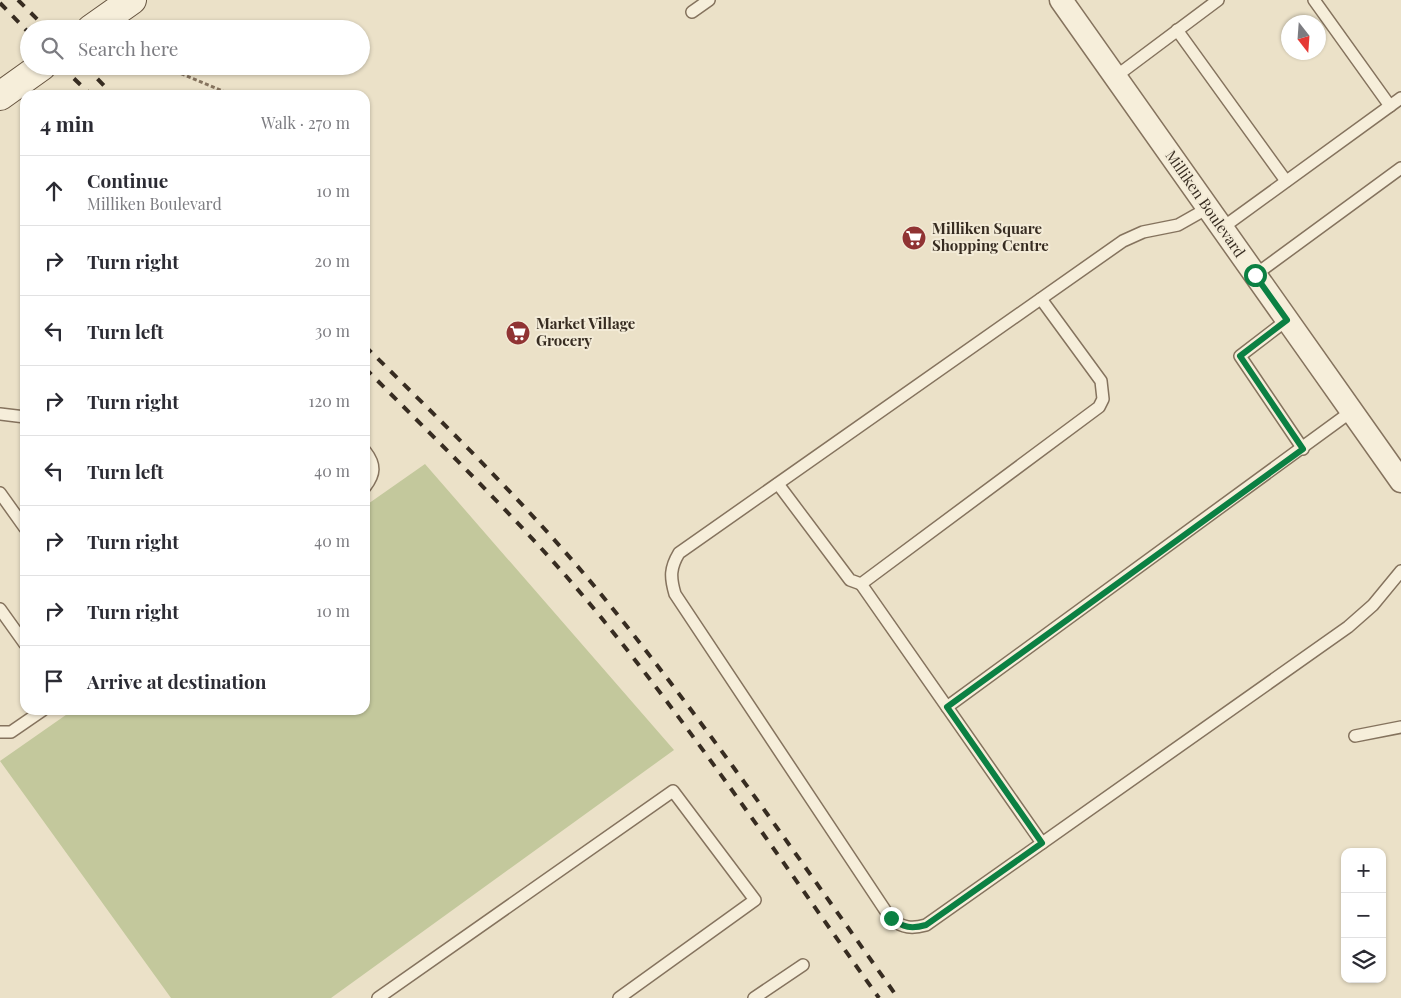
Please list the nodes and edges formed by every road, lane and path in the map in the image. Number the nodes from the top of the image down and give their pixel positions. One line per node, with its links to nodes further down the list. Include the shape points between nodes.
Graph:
1 (132, 0): 7 (main road)
2 (709, 0): 6 (lane)
3 (1061, 0): 11 (street, Milliken Boulevard)
4 (1218, 0): 8 (lane)
5 (1314, 0): 15 (lane)
6 (692, 12)
7 (104, 20)
8 (1176, 30): 11 (lane); 17 (lane)
9 (29, 75): 13 (main road)
10 (184, 75): 12 (path)
11 (1116, 77): 18 (street, Milliken Boulevard)
12 (220, 90)
13 (0, 96)
14 (1401, 98): 15 (lane)
15 (1390, 106): 17 (lane)
16 (1401, 168): 20 (lane)
17 (1286, 181): 19 (lane)
18 (1208, 208): 19 (street, Milliken Boulevard); 21 (lane, via 1178,225 1154,228 1123,241)
19 (1222, 228): 20 (street, Milliken Boulevard)
20 (1255, 275): 22 (street, Milliken Boulevard)
21 (1042, 299): 30 (lane); 34 (lane, via 1101,381 1103,399 1099,407)
22 (1287, 320): 23 (street, Milliken Boulevard); 26 (lane, via 1240,356)
23 (1352, 411): 26 (lane); 29 (street, Milliken Boulevard)
24 (0, 414): 25 (lane)
25 (20, 416)
26 (1303, 449): 37 (lane)
27 (370, 457): 28 (lane, via 374,469)
28 (370, 481)
29 (1401, 481)
30 (778, 484): 34 (lane, via 850,580); 42 (lane, via 679,553 671,566 670,579 680,602 891,918 901,926 915,928 926,925)
31 (0, 493): 32 (lane)
32 (20, 521)
33 (1401, 571): 42 (lane, via 1373,605 1348,627)
34 (861, 584): 37 (lane)
35 (0, 610): 36 (lane)
36 (20, 637)
37 (947, 707): 42 (lane)
38 (36, 715): 40 (lane, via 11,732)
39 (1401, 727): 41 (lane)
40 (0, 732)
41 (1355, 736)
42 (1042, 843)
43 (803, 965): 46 (lane)
44 (378, 998): 45 (lane, via 673,791 755,900)
45 (619, 998)
46 (754, 998)

